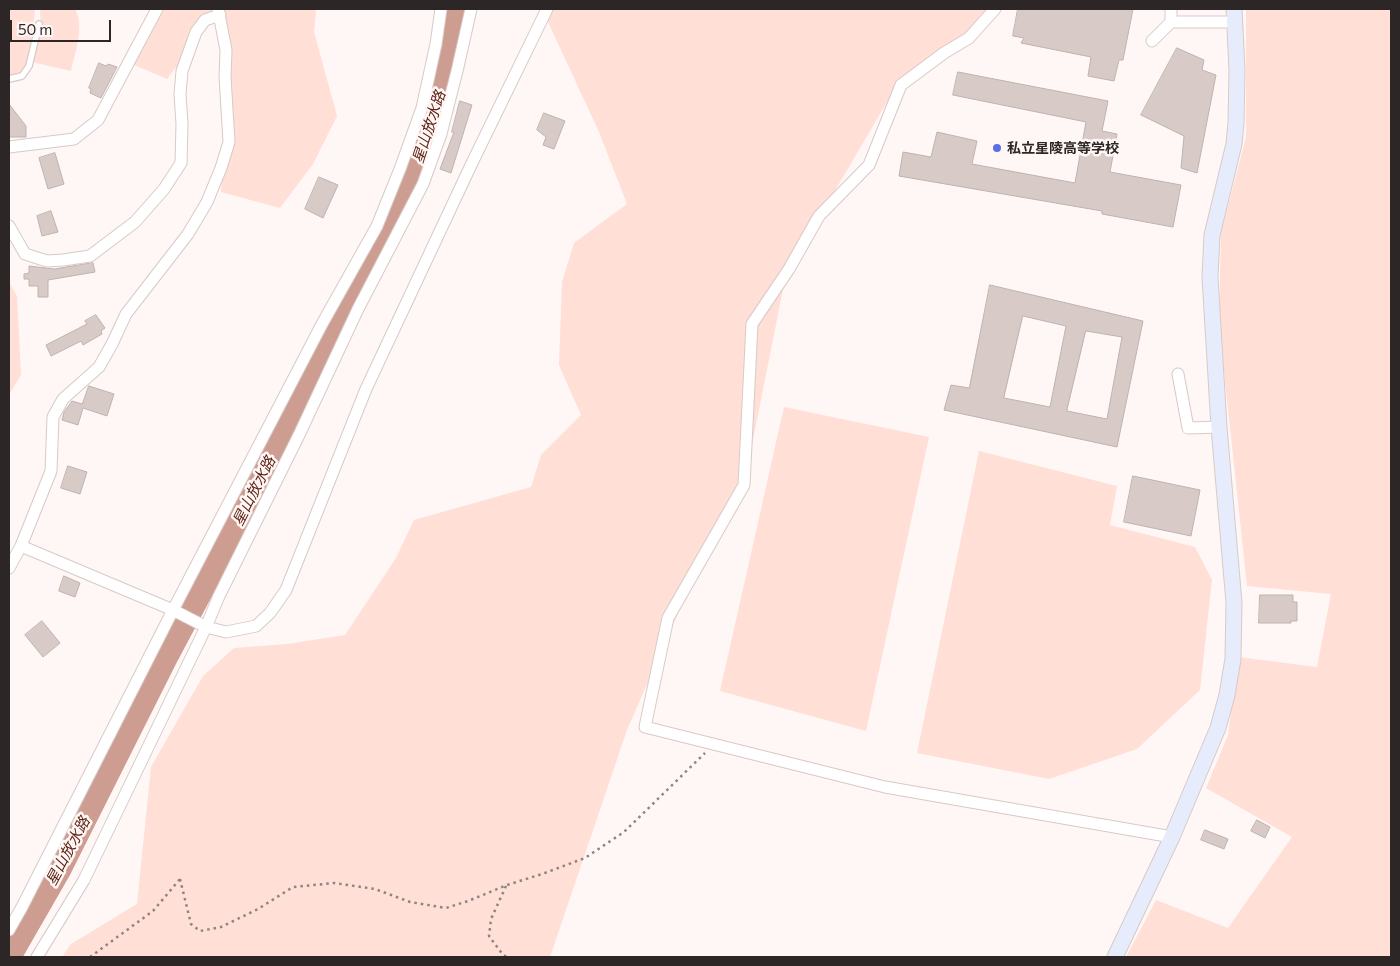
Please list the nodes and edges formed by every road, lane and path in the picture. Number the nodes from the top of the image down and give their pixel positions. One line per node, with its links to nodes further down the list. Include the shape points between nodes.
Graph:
1 (157, 9): 13 (street, via 98,120 74,139)
2 (440, 9): 19 (street, via 422,108 377,226)
3 (470, 9): 20 (street, via 441,134 423,184 358,308)
4 (547, 9): 20 (street, via 366,389 286,590 256,626 226,632)
5 (995, 9): 22 (street, via 969,38 902,85 869,166 819,216 752,324 744,485 668,618 645,727 885,787)
6 (1171, 9): 9 (street)
7 (219, 12): 14 (street, via 205,20 196,32 182,71 181,163 136,222 90,256 55,261 25,254); 17 (street, via 226,50 229,142 221,168 188,234 126,314 99,367 63,399 53,417 51,472)
8 (1234, 15): 9 (street); 16 (street, via 1236,123 1234,144 1213,227 1210,277)
9 (1171, 22): 11 (street)
10 (39, 24): 12 (lane, via 29,66 22,76)
11 (1152, 42)
12 (9, 79)
13 (9, 147)
14 (9, 226)
15 (1178, 374): 16 (street, via 1188,428)
16 (1219, 428): 22 (street, via 1234,603 1233,659 1218,728)
17 (21, 546): 18 (street); 19 (street)
18 (9, 568)
19 (172, 610): 20 (street); 24 (street)
20 (206, 627): 25 (street, via 84,880)
21 (709, 748): 23 (path, via 624,832 585,858)
22 (1172, 837): 28 (street)
23 (507, 885): 26 (path, via 446,908 410,902 375,889 342,884 292,887 221,927 200,931 191,924 180,879 154,911); 27 (path, via 491,919 489,936)
24 (9, 930)
25 (37, 957)
26 (90, 957)
27 (507, 957)
28 (1116, 957)

